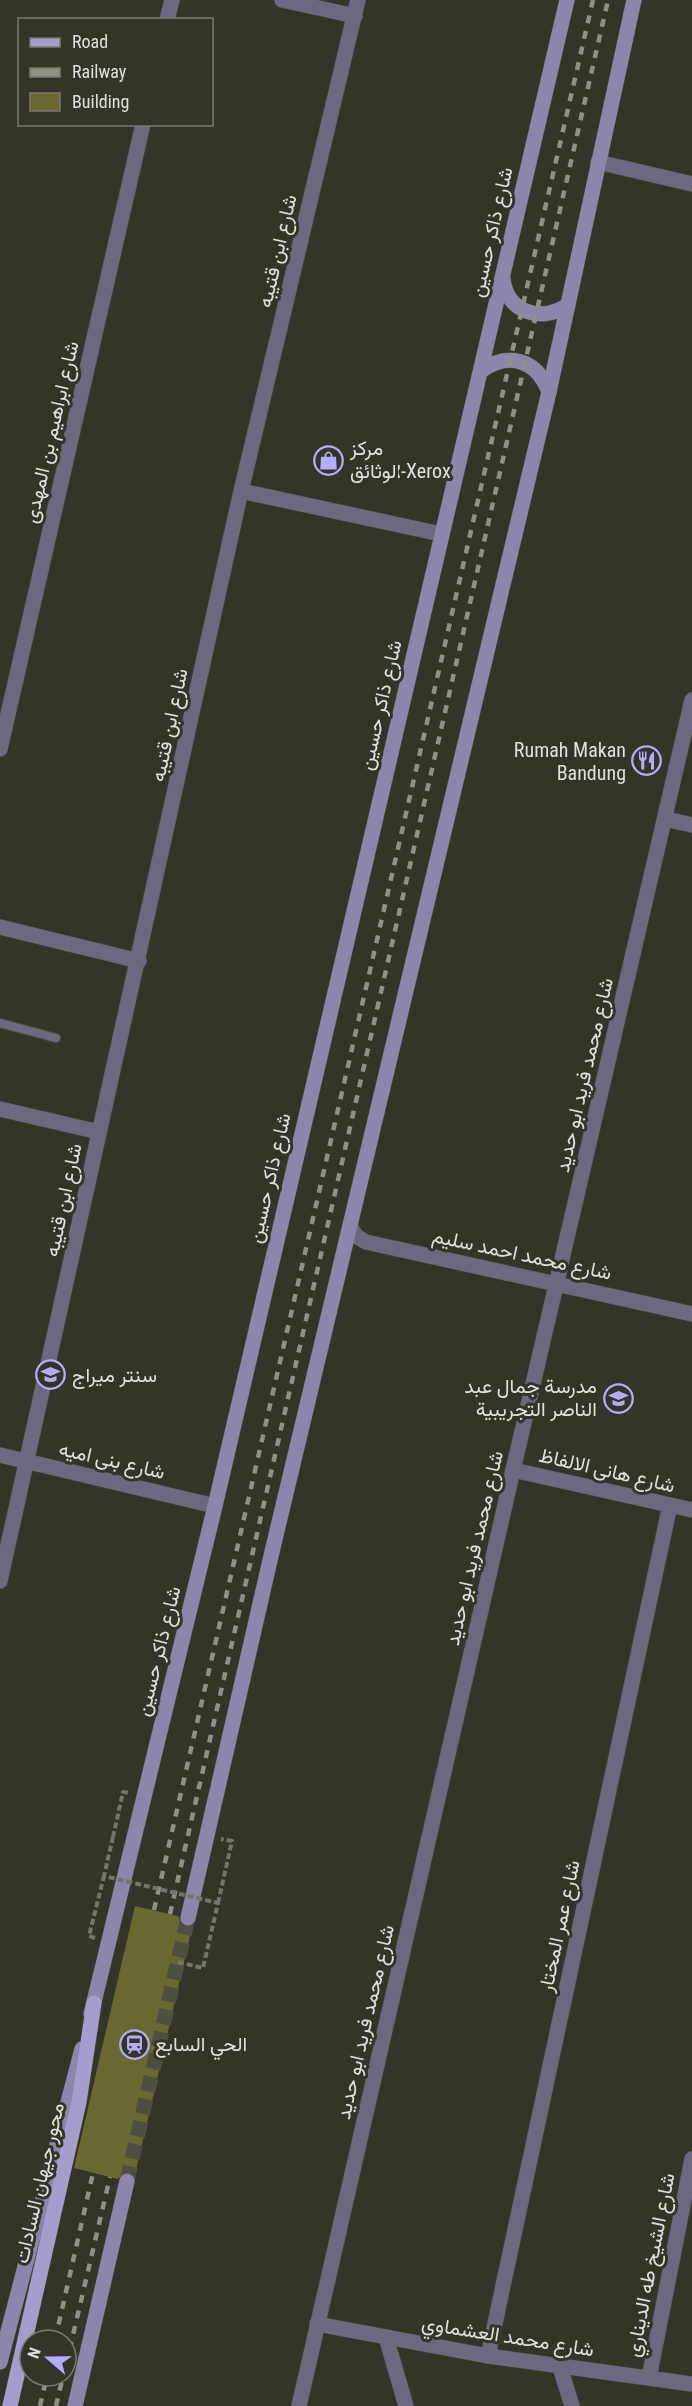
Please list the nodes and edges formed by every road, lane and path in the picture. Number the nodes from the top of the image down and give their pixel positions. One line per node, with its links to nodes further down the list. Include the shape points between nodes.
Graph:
1 (172, 0): 7 (street)
2 (282, 0): 6 (street)
3 (358, 0): 6 (street, شارع ابن قتيبه)
4 (567, 0): 11 (main road, شارع ذاكر حسين)
5 (634, 0): 9 (main road)
6 (355, 16): 15 (street, شارع ابن قتيبه)
7 (168, 18)
8 (143, 126): 18 (street, شارع ابراهيم بن المهدى)
9 (598, 162): 10 (street); 12 (main road)
10 (692, 184)
11 (503, 276): 12 (main road, via 512,301 526,312 543,315); 13 (main road, شارع ذاكر حسين)
12 (568, 304): 14 (main road)
13 (481, 371): 14 (main road, via 507,360 526,363 540,375); 16 (main road, شارع ذاكر حسين)
14 (549, 392): 27 (main road)
15 (241, 491): 16 (street); 22 (street, شارع ابن قتيبه)
16 (441, 534): 34 (main road, شارع ذاكر حسين)
17 (692, 700): 19 (street, شارع محمد فريد ابو حديد)
18 (0, 748)
19 (665, 819): 20 (street); 28 (street, شارع محمد فريد ابو حديد)
20 (692, 825)
21 (0, 927): 22 (street)
22 (139, 961): 26 (street, شارع ابن قتيبه)
23 (0, 1023): 24 (lane)
24 (56, 1038)
25 (0, 1109): 26 (street)
26 (99, 1132): 31 (street, شارع ابن قتيبه)
27 (350, 1226): 28 (street, شارع محمد احمد سليم, via 366,1242); 41 (main road)
28 (557, 1283): 29 (street, شارع محمد احمد سليم); 32 (street, شارع محمد فريد ابو حديد)
29 (692, 1314)
30 (0, 1455): 31 (street, شارع بنى اميه)
31 (27, 1461): 34 (street, شارع بنى اميه); 36 (street, شارع ابن قتيبه)
32 (513, 1470): 33 (street, شارع هانى الالفاظ); 48 (street, شارع محمد فريد ابو حديد)
33 (670, 1505): 35 (street, شارع هانى الالفاظ); 50 (street, شارع عمر المختار)
34 (215, 1506): 44 (main road, شارع ذاكر حسين)
35 (692, 1510)
36 (0, 1581)
37 (123, 1792): 39 (path, bridge)
38 (232, 1841): 40 (path)
39 (104, 1876): 40 (path, bridge); 42 (path)
40 (218, 1903): 43 (path, bridge, via 203,1968)
41 (188, 1918)
42 (89, 1936)
43 (178, 1962)
44 (94, 2003): 51 (main road, شارع ذاكر حسين); 55 (main road, محور جيهان السادات, via 79,2102)
45 (692, 2159): 47 (street, شارع الشيخ طه الديناري)
46 (127, 2181): 56 (main road)
47 (689, 2183): 53 (street, شارع الشيخ طه الديناري)
48 (317, 2324): 49 (street, شارع محمد العشماوي); 57 (street, شارع محمد فريد ابو حديد)
49 (386, 2337): 50 (street, شارع محمد العشماوي); 58 (street)
50 (488, 2356): 52 (street, شارع محمد العشماوي)
51 (0, 2362)
52 (560, 2367): 53 (street, شارع محمد العشماوي); 59 (street)
53 (649, 2378): 54 (street, شارع محمد العشماوي)
54 (692, 2384)
55 (10, 2406)
56 (75, 2406)
57 (300, 2406)
58 (406, 2406)
59 (572, 2406)

